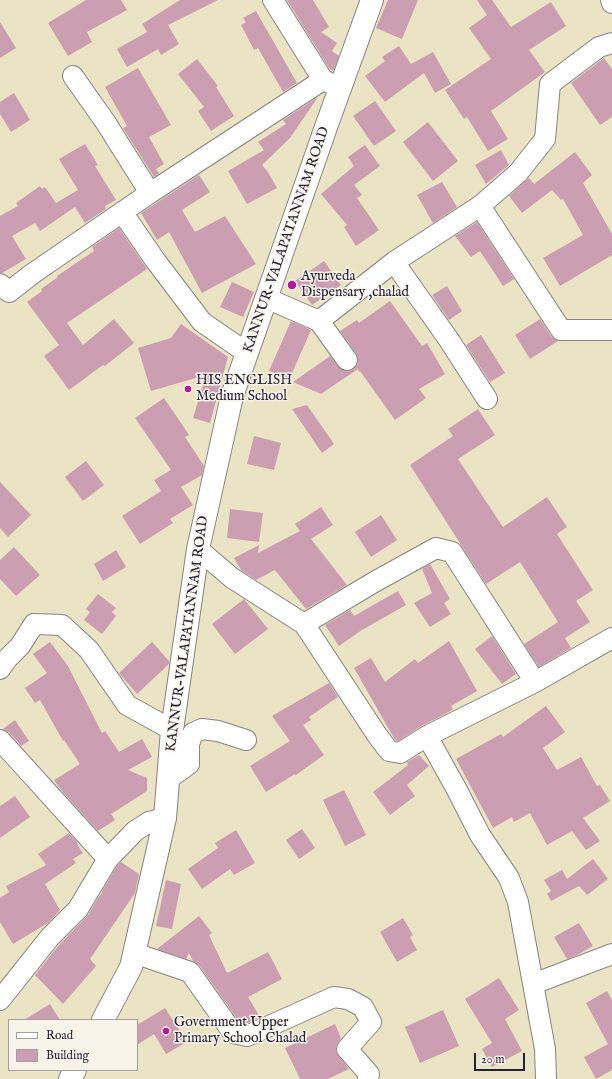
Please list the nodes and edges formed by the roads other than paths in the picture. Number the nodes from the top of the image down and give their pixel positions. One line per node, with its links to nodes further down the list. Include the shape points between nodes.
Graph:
1 (273, 0): 7 (street)
2 (372, 0): 7 (main road, KANNUR-VALAPATANNAM ROAD)
3 (610, 0): 4 (street)
4 (612, 3)
5 (612, 43): 9 (street, via 600,47 550,84 545,139 518,173)
6 (73, 76): 8 (street)
7 (332, 83): 8 (street); 13 (main road, KANNUR-VALAPATANNAM ROAD)
8 (150, 192): 10 (street)
9 (480, 206): 11 (street); 15 (street, via 561,330)
10 (122, 212): 12 (street, via 9,292); 16 (street, via 202,322)
11 (394, 262): 14 (street); 18 (street, via 449,340)
12 (0, 284)
13 (266, 298): 14 (street); 16 (main road, KANNUR-VALAPATANNAM ROAD)
14 (319, 321): 17 (street)
15 (612, 330)
16 (247, 353): 19 (main road, KANNUR-VALAPATANNAM ROAD, via 232,396)
17 (347, 360)
18 (486, 399)
19 (198, 549): 20 (street, via 232,578); 24 (main road, KANNUR-VALAPATANNAM ROAD)
20 (304, 624): 23 (street, via 436,548 452,552); 25 (street, via 389,751 400,753)
21 (612, 638): 23 (street)
22 (0, 669): 24 (street, via 6,659 20,646 34,624 62,625 89,650 127,705)
23 (535, 682): 25 (street)
24 (172, 730): 28 (main road, KANNUR-VALAPATANNAM ROAD)
25 (427, 736): 33 (street, via 480,836 509,878 518,902)
26 (0, 740): 30 (street)
27 (246, 740): 28 (street, via 218,731 202,729 193,733 189,744 189,764)
28 (168, 779): 29 (main road, KANNUR-VALAPATANNAM ROAD)
29 (166, 818): 30 (street, via 149,822 135,831); 31 (main road, KANNUR-VALAPATANNAM ROAD)
30 (108, 859): 34 (street, via 78,909 50,937)
31 (134, 953): 35 (main road, KANNUR-VALAPATANNAM ROAD, via 131,967); 36 (street, via 190,972 233,1033 247,1036 334,997 358,1004 363,1007 370,1022 347,1049 369,1074)
32 (612, 954): 33 (street)
33 (533, 984): 37 (street, via 545,1049)
34 (0, 1000)
35 (103, 1019)
36 (368, 1079)
37 (546, 1079)

